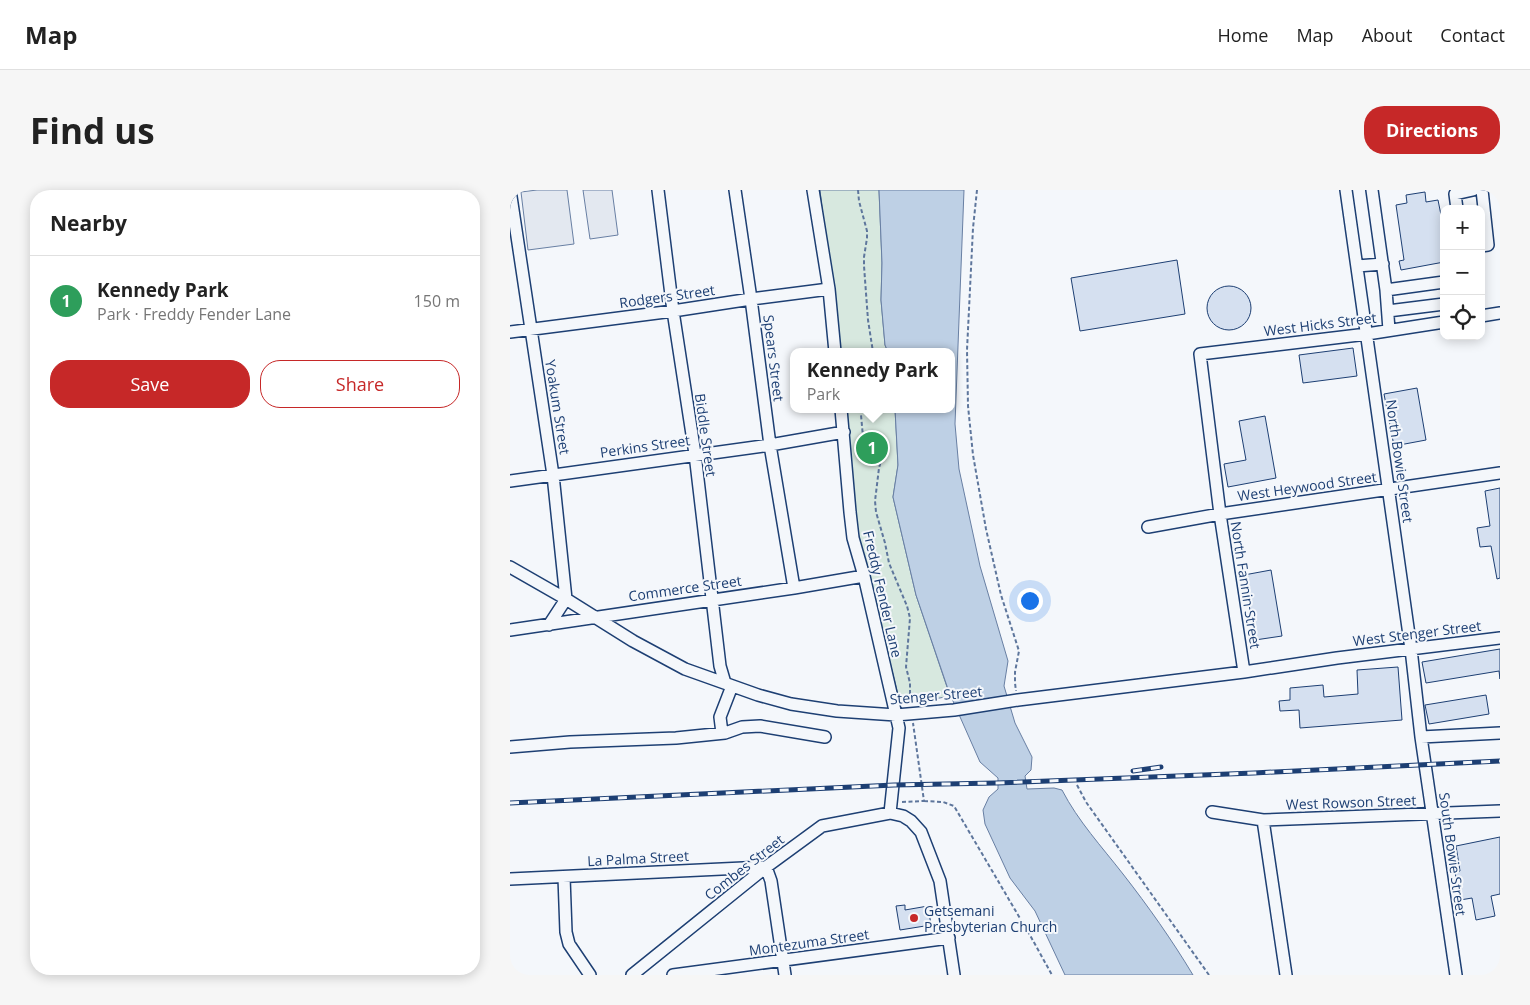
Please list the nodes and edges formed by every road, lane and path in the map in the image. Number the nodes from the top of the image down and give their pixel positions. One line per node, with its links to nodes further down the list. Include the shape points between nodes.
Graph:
1 (510, 190): 27 (street, Yoakum Street)
2 (658, 190): 22 (street, Biddle Street)
3 (736, 190): 20 (street, Spears Street)
4 (813, 190): 18 (street)
5 (858, 190): 32 (path, via 868,238 864,266)
6 (977, 190): 58 (path, via 967,334 968,406 986,529 1001,595 1019,652 1015,683)
7 (1346, 190): 16 (street, North Bowie Street)
8 (1372, 190): 15 (street)
9 (1473, 190): 11 (street, via 1455,194)
10 (1482, 190): 12 (street)
11 (1456, 205)
12 (1484, 205)
13 (1485, 218): 14 (street, via 1488,245)
14 (1485, 245)
15 (1383, 264): 16 (street); 19 (street)
16 (1357, 266): 30 (street, North Bowie Street)
17 (1440, 283): 19 (street)
18 (829, 289): 20 (street, Rodgers Street); 31 (street)
19 (1386, 290): 23 (street)
20 (752, 299): 22 (street, Rodgers Street); 37 (street, Spears Street)
21 (1440, 304): 23 (street)
22 (673, 311): 27 (street, Rodgers Street); 38 (street, Biddle Street)
23 (1388, 311): 28 (street)
24 (1500, 313): 25 (street)
25 (1485, 315)
26 (1440, 323): 28 (street, West Hicks Street)
27 (531, 328): 29 (street, Rodgers Street); 40 (street, Yoakum Street)
28 (1389, 330): 30 (street, West Hicks Street)
29 (510, 332)
30 (1367, 334): 33 (street, West Hicks Street); 42 (street, North Bowie Street)
31 (835, 348)
32 (872, 348)
33 (1200, 354): 43 (street, North Fannin Street)
34 (842, 413): 36 (street, Freddy Fender Lane)
35 (861, 413): 59 (path, via 863,437 882,449 883,454 876,512 889,563 910,618 906,667)
36 (844, 432): 37 (street, Perkins Street); 46 (street, Freddy Fender Lane, via 853,538)
37 (770, 445): 38 (street, Perkins Street); 47 (street, Spears Street)
38 (695, 454): 40 (street, Perkins Street); 49 (street, Biddle Street)
39 (1500, 473): 42 (street, West Heywood Street)
40 (553, 475): 41 (street, Perkins Street); 48 (street, Yoakum Street)
41 (510, 481)
42 (1388, 489): 43 (street, West Heywood Street); 54 (street, North Bowie Street)
43 (1220, 514): 44 (street, West Heywood Street); 56 (street, North Fannin Street)
44 (1148, 527)
45 (510, 567): 48 (street, Stenger Street)
46 (864, 576): 47 (street, Commerce Street); 60 (street, Freddy Fender Lane)
47 (794, 588): 49 (street, Commerce Street)
48 (566, 599): 50 (street, Stenger Street); 51 (street)
49 (712, 600): 50 (street, Commerce Street); 57 (street, Biddle Street, via 720,666)
50 (592, 617): 51 (street, Commerce Street); 57 (street, Stenger Street, via 685,669)
51 (549, 625): 52 (street, Commerce Street)
52 (510, 630)
53 (1500, 638): 54 (street, West Stenger Street)
54 (1411, 649): 55 (street, West Stenger Street); 64 (street, North Bowie Street)
55 (1336, 658): 56 (street, Stenger Street)
56 (1244, 672): 58 (street, Stenger Street)
57 (729, 685): 60 (street, Stenger Street, via 790,704); 61 (street, via 720,717)
58 (1018, 700): 59 (street, Stenger Street)
59 (912, 714): 60 (street, Stenger Street); 67 (path)
60 (896, 715): 68 (street, Freddy Fender Lane, via 899,728)
61 (722, 733): 63 (street, via 760,726); 65 (street)
62 (1500, 733): 64 (street)
63 (825, 737)
64 (1421, 737): 71 (street, South Bowie Street)
65 (510, 747)
66 (1077, 785): 84 (path)
67 (924, 802): 68 (path); 83 (path, via 943,802 954,806)
68 (891, 807): 73 (street, Combes Street, via 822,826); 76 (street, via 921,832 940,881)
69 (1500, 810): 71 (street, West Rowson Street)
70 (1212, 812): 72 (street, West Rowson Street)
71 (1433, 814): 72 (street, West Rowson Street); 86 (street, South Bowie Street)
72 (1263, 820): 85 (street)
73 (766, 867): 74 (street, La Palma Street); 77 (street); 79 (street, Combes Street)
74 (564, 877): 75 (street, La Palma Street); 78 (street, via 566,932 572,950)
75 (510, 879)
76 (949, 938): 77 (street, Montezuma Street); 82 (street)
77 (783, 960): 80 (street, Montezuma Street); 81 (street)
78 (590, 975)
79 (632, 975)
80 (673, 975)
81 (785, 975)
82 (954, 975)
83 (1052, 975)
84 (1209, 975)
85 (1286, 975)
86 (1456, 975)

